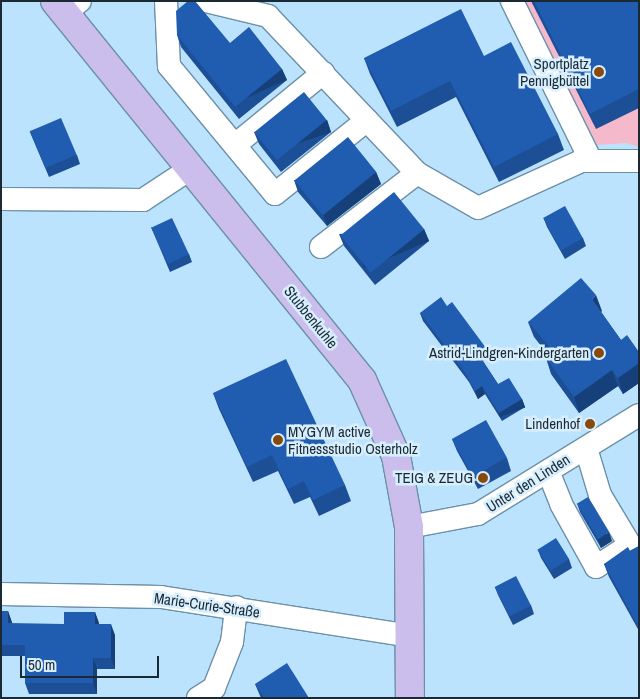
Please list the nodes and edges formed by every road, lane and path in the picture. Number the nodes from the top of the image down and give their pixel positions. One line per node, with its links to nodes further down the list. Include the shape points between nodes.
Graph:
1 (166, 1): 7 (street, via 169,66)
2 (206, 1): 5 (street, via 268,16)
3 (512, 1): 8 (street)
4 (66, 5): 10 (main road, Stubbenkuhle)
5 (323, 73): 6 (street); 7 (street)
6 (367, 120): 7 (street, via 275,194); 11 (street)
7 (235, 145)
8 (591, 161): 9 (street); 11 (street, via 582,161 478,208)
9 (639, 161)
10 (190, 169): 12 (street, via 143,200); 17 (main road, Stubbenkuhle, via 362,380 396,456)
11 (417, 173): 13 (street)
12 (1, 199)
13 (321, 247)
14 (639, 415): 15 (street, Unter den Linden)
15 (586, 448): 16 (street, Unter den Linden); 16 (street, via 600,495 630,545 596,567 561,504)
16 (548, 471): 17 (street, Unter den Linden, via 478,514)
17 (409, 527): 20 (main road, Stubbenkuhle)
18 (1, 594): 19 (street, Marie-Curie-Straße, via 161,597)
19 (236, 607): 20 (street, Marie-Curie-Straße); 21 (street, via 232,642 214,688)
20 (410, 636): 22 (main road, Stubbenkuhle)
21 (198, 698)
22 (410, 698)

